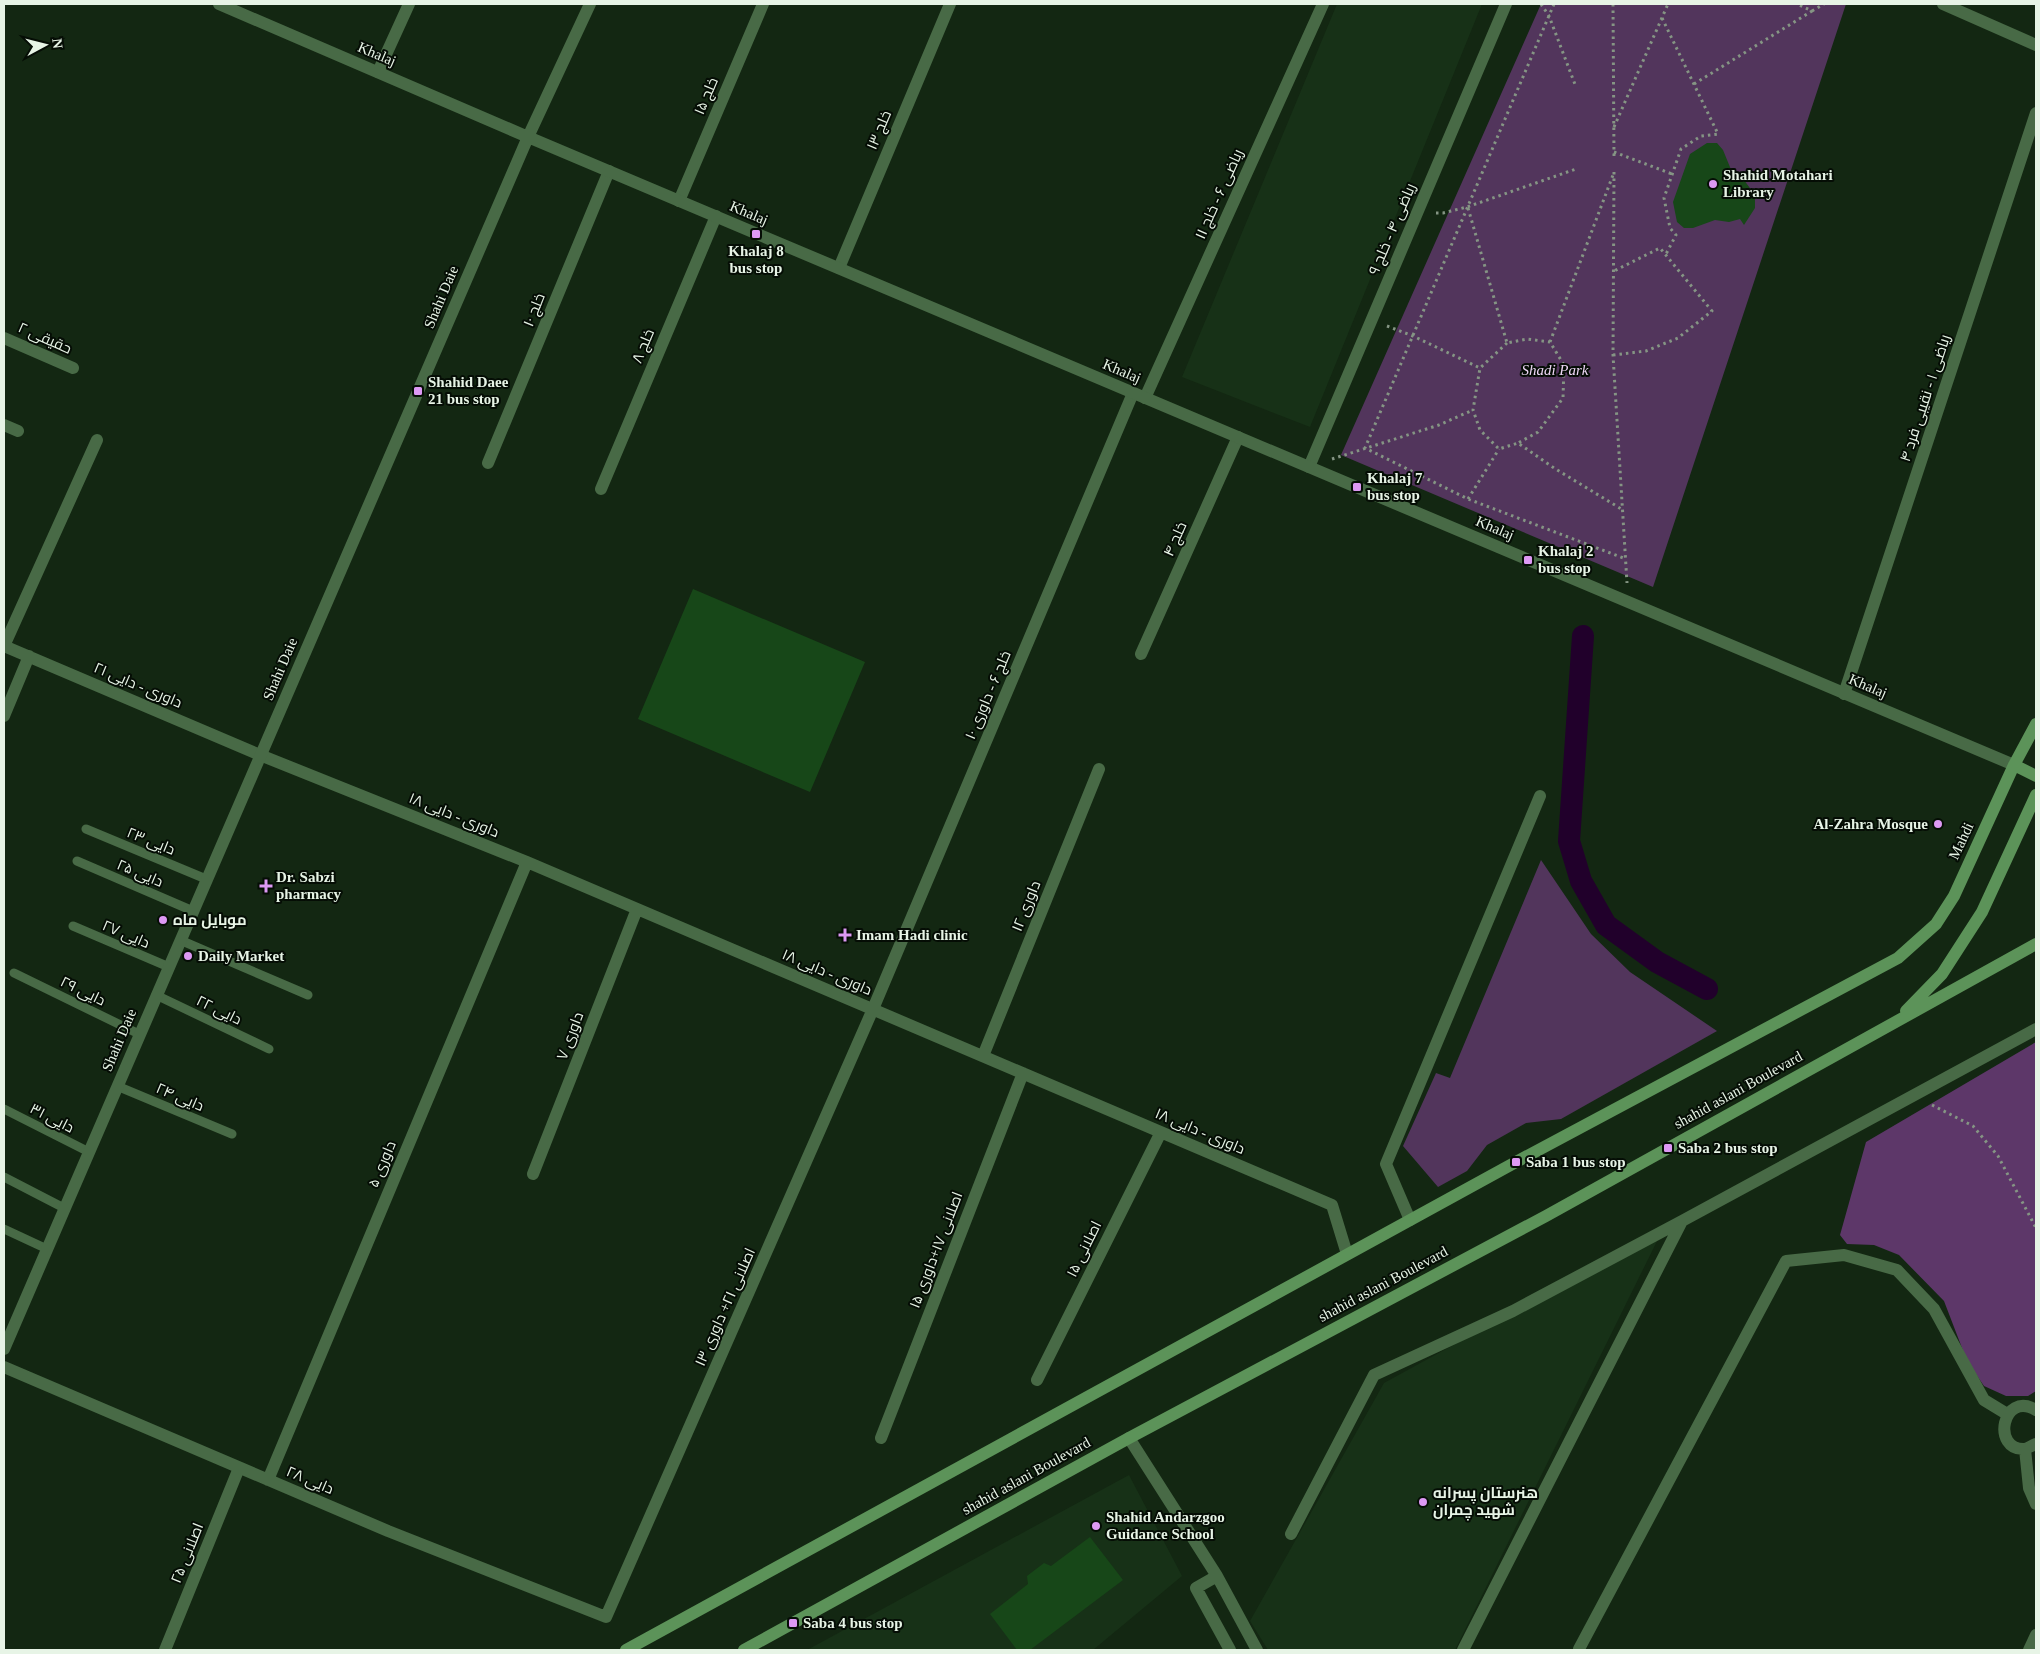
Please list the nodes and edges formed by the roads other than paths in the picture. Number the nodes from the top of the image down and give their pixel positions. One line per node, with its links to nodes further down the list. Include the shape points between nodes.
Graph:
1 (219, 4): 10 (street, Khalaj)
2 (408, 4): 10 (street)
3 (590, 4): 12 (street, Shahi Daie)
4 (763, 4): 14 (street, خلج ۱۵)
5 (950, 4): 16 (street, خلج ۱۳)
6 (1323, 4): 20 (street, ریاضی ۶ - خلج ۱۱)
7 (1506, 4): 26 (street, ریاضی ۴ - خلج ۹)
8 (1943, 4): 9 (street)
9 (2036, 45)
10 (378, 72): 12 (street, Khalaj)
11 (2036, 113): 31 (street, ریاضی ۱ - نقیبی فرد ۴)
12 (528, 137): 13 (street, Khalaj); 34 (street, Shahi Daie)
13 (609, 171): 14 (street, Khalaj); 25 (street, خلج ۱۰)
14 (679, 201): 15 (street, Khalaj)
15 (716, 216): 16 (street, Khalaj); 27 (street, خلج ۸)
16 (839, 268): 19 (street, Khalaj)
17 (4, 338): 18 (street, حقیقی ۲)
18 (74, 368)
19 (1133, 393): 20 (street, Khalaj); 53 (street, خلج ۶ - داوری ۱۰)
20 (1145, 398): 23 (street, Khalaj)
21 (4, 425): 22 (street)
22 (18, 431)
23 (1238, 437): 26 (street, Khalaj); 29 (street, خلج ۴)
24 (97, 440): 28 (street)
25 (488, 462)
26 (1309, 467): 31 (street, Khalaj)
27 (601, 489)
28 (4, 646): 30 (street, داوری - دایی ۲۱)
29 (1141, 654)
30 (29, 656): 32 (street); 34 (street, داوری - دایی ۲۱)
31 (1844, 694): 35 (street, Khalaj)
32 (4, 716)
33 (2036, 724): 35 (main road, Mahdi)
34 (260, 755): 42 (street, داوری - دایی ۱۸); 43 (street, Shahi Daie)
35 (2014, 765): 37 (main road); 68 (main road, Mahdi, via 1954,896 1936,924 1898,958)
36 (1099, 769): 58 (street, داوری ۱۲)
37 (2036, 776)
38 (2036, 795): 54 (main road, via 1982,912 1942,974)
39 (1540, 796): 68 (street, via 1386,1164)
40 (86, 829): 43 (lane, دایی ۲۳)
41 (77, 861): 45 (lane, دایی ۲۵)
42 (526, 862): 44 (street, داوری - دایی ۱۸); 82 (street, داوری ۵)
43 (206, 879): 45 (street, Shahi Daie)
44 (637, 909): 53 (street, داوری - دایی ۱۸); 65 (street, داوری ۷)
45 (193, 911): 47 (street, Shahi Daie)
46 (73, 926): 49 (lane, دایی ۲۷)
47 (180, 940): 49 (street, Shahi Daie); 52 (lane)
48 (2036, 944): 54 (main road, shahid aslani Boulevard)
49 (169, 967): 51 (street, Shahi Daie)
50 (14, 973): 56 (lane, دایی ۲۹)
51 (156, 995): 56 (street, Shahi Daie); 57 (lane, دایی ۲۲)
52 (308, 995)
53 (873, 1009): 58 (street, داوری - دایی ۱۸); 86 (street, اصلانی ۲۱+ داوری ۱۳)
54 (1897, 1020): 79 (main road, shahid aslani Boulevard, via 1555,1211)
55 (2036, 1029): 69 (street)
56 (139, 1034): 60 (street, Shahi Daie)
57 (269, 1049)
58 (983, 1056): 59 (street, داوری - دایی ۱۸)
59 (1023, 1073): 62 (street, داوری - دایی ۱۸); 78 (street, اصلانی ۱۷+داوری ۱۵)
60 (117, 1086): 63 (lane, دایی ۲۴); 64 (street, Shahi Daie)
61 (4, 1109): 64 (lane, دایی ۳۱)
62 (1161, 1132): 72 (street, داوری - دایی ۱۸, via 1332,1205); 75 (street, اصلانی ۱۵)
63 (232, 1134)
64 (88, 1152): 67 (street, Shahi Daie)
65 (533, 1174)
66 (4, 1177): 67 (lane)
67 (64, 1208): 71 (street, Shahi Daie)
68 (1410, 1220): 72 (main road)
69 (1682, 1221): 84 (street, via 1513,1310 1374,1375); 94 (street)
70 (4, 1229): 71 (lane)
71 (47, 1249): 73 (street, Shahi Daie)
72 (1348, 1254): 90 (main road)
73 (4, 1349)
74 (4, 1367): 81 (street, دایی ۲۸)
75 (1037, 1380)
76 (2034, 1407): 77 (street, via 2021,1406)
77 (2007, 1414): 80 (street, via 2005,1437 2014,1446); 88 (street, via 1984,1400 1934,1309 1896,1270 1844,1254 1786,1260)
78 (881, 1438)
79 (1129, 1438): 85 (street); 91 (main road, shahid aslani Boulevard)
80 (2031, 1446): 83 (street, via 2030,1488)
81 (239, 1468): 82 (street, دایی ۲۸); 89 (street, اصلانی ۲۵)
82 (268, 1480): 86 (street, دایی ۲۸)
83 (2036, 1504)
84 (1291, 1534)
85 (1217, 1576): 92 (street, via 1196,1588); 93 (street)
86 (606, 1617)
87 (2036, 1635): 95 (street)
88 (1579, 1649)
89 (165, 1650)
90 (626, 1650)
91 (744, 1650)
92 (1230, 1650)
93 (1257, 1650)
94 (1462, 1650)
95 (2029, 1650)

